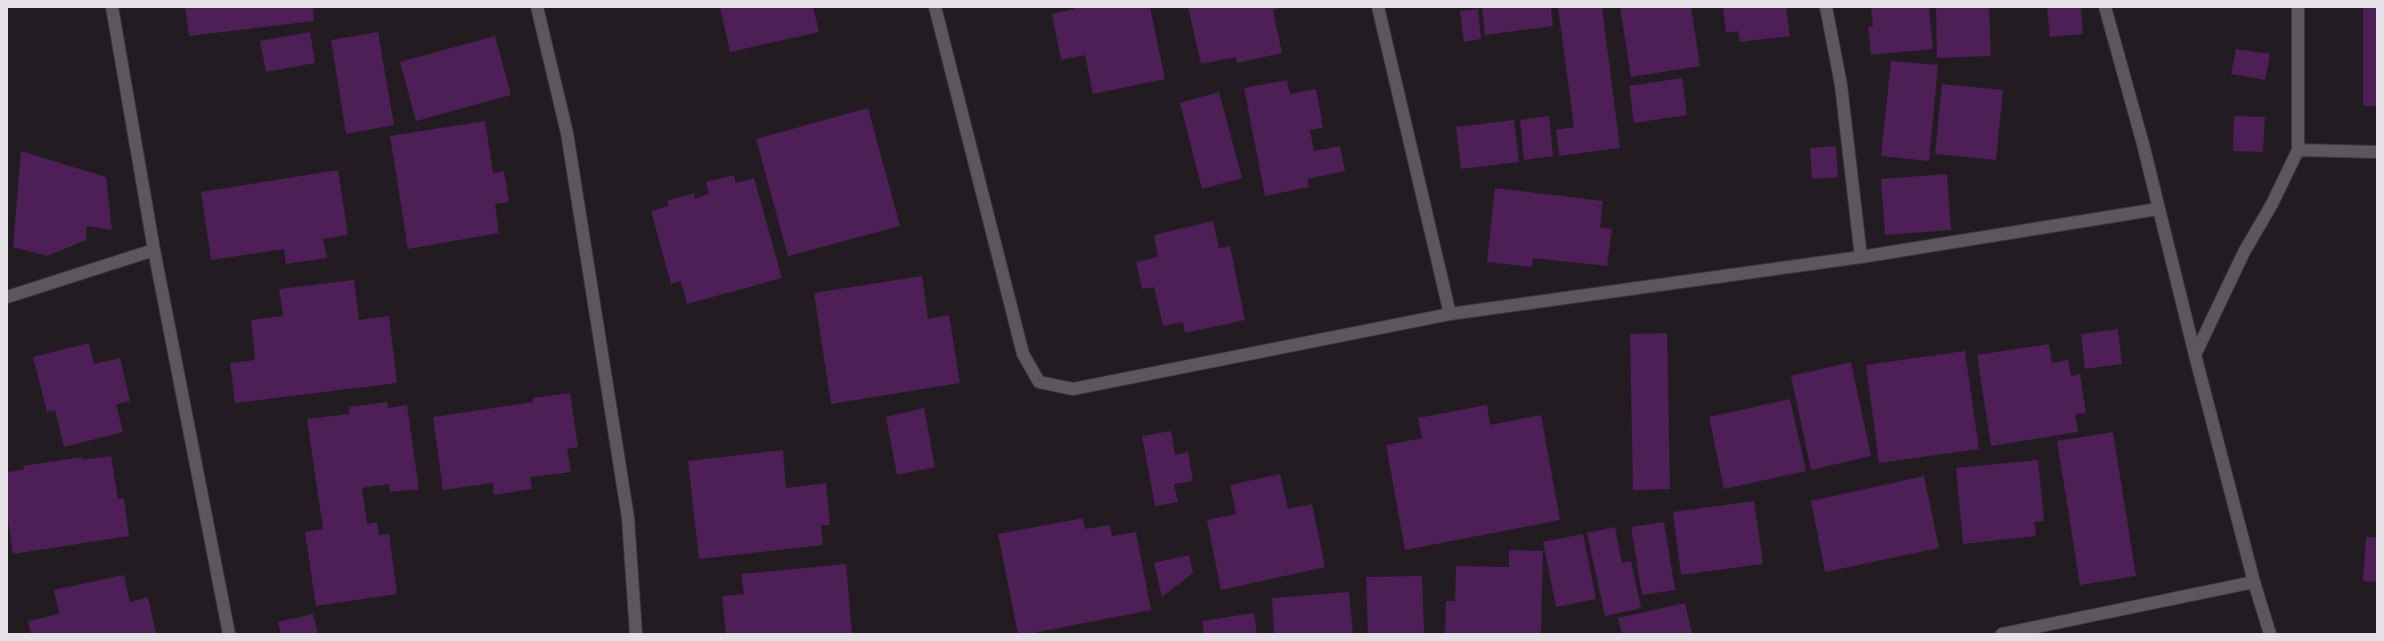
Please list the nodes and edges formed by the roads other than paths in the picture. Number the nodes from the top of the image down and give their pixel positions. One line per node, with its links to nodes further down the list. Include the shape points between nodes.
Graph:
1 (112, 7): 11 (street)
2 (536, 7): 18 (street, via 567,133 572,164 628,518)
3 (935, 7): 14 (street, via 1023,354 1039,382 1073,389)
4 (1378, 7): 14 (street)
5 (1826, 7): 12 (street, via 1841,85)
6 (2105, 7): 10 (street)
7 (2298, 7): 8 (street)
8 (2298, 150): 9 (street); 15 (street, via 2272,204 2244,252)
9 (2377, 152)
10 (2158, 209): 12 (street); 15 (street)
11 (154, 250): 13 (street); 17 (street)
12 (1861, 257): 14 (street)
13 (7, 297)
14 (1450, 314)
15 (2195, 355): 16 (street)
16 (2254, 582): 19 (street); 20 (street)
17 (229, 634)
18 (636, 634)
19 (2002, 634)
20 (2270, 634)

